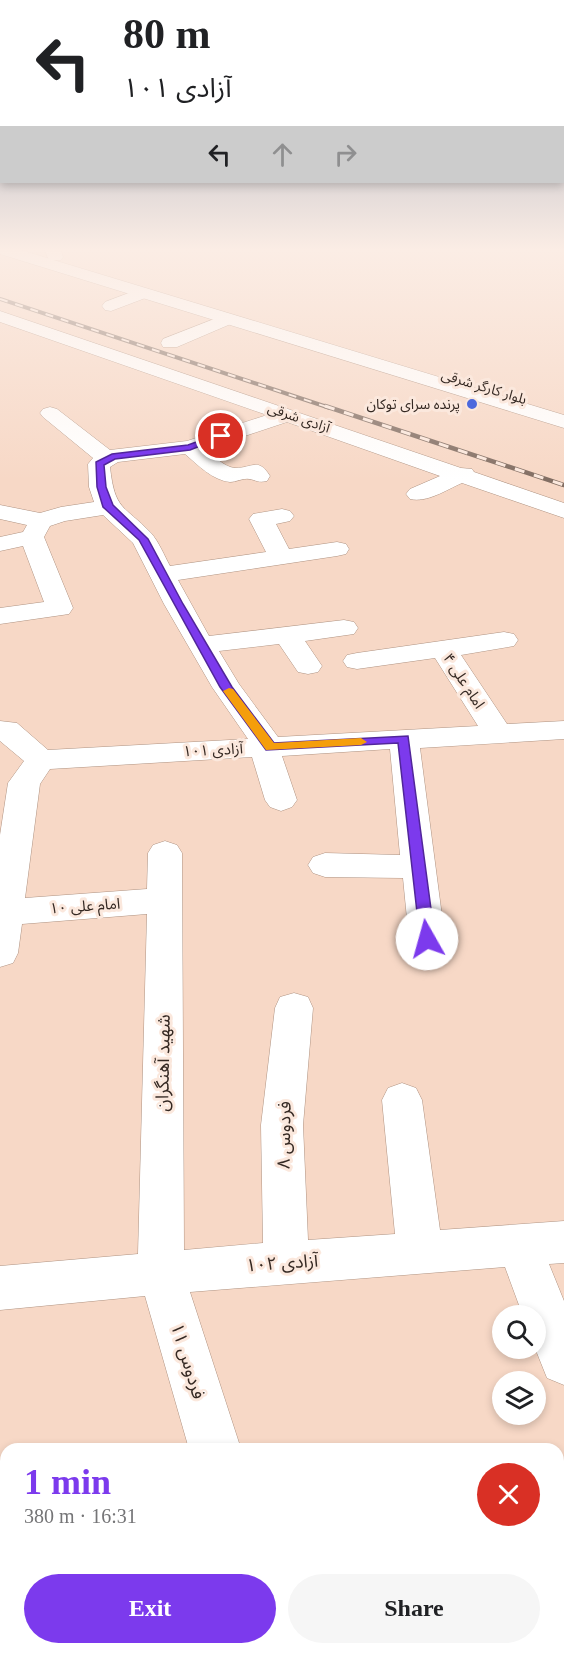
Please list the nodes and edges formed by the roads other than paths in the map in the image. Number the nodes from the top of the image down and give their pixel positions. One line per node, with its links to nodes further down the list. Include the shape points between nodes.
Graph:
1 (18, 325): 9 (street, آزادی شرقی)
2 (213, 325): 5 (street)
3 (250, 325): 6 (street, بلوار کارگر شرقی)
4 (270, 325): 6 (street, بلوار کارگر شرقی)
5 (171, 343)
6 (354, 353): 7 (street, بلوار کارگر شرقی); 10 (street, بلوار کارگر شرقی)
7 (564, 411)
8 (51, 413): 12 (street)
9 (289, 415): 11 (street); 13 (street, آزادی شرقی)
10 (564, 422)
11 (190, 447): 12 (street); 14 (street, via 213,467 231,475 255,471)
12 (108, 459): 16 (street, via 99,464)
13 (464, 474): 15 (street); 17 (street, آزادی شرقی)
14 (259, 476)
15 (418, 494)
16 (108, 507): 20 (street, via 61,514); 24 (street, via 143,539)
17 (564, 511)
18 (0, 512): 20 (street)
19 (282, 516): 23 (street, via 261,519)
20 (36, 529): 21 (street); 25 (street, via 60,608)
21 (0, 544)
22 (337, 549): 23 (street)
23 (281, 557): 24 (street)
24 (162, 575): 29 (street)
25 (0, 616)
26 (344, 628): 27 (street)
27 (287, 635): 29 (street); 32 (street)
28 (504, 640): 30 (street, امام علی ۴)
29 (201, 645): 37 (street)
30 (443, 649): 31 (street); 35 (street, امام علی ۴)
31 (357, 661)
32 (308, 666)
33 (0, 730): 38 (street, via 6,730)
34 (564, 730): 35 (street, آزادی ۱۰۱)
35 (498, 734): 36 (street, آزادی ۱۰۱)
36 (404, 739): 37 (street, آزادی ۱۰۱); 42 (street)
37 (267, 747): 38 (street, آزادی ۱۰۱); 39 (street)
38 (24, 770): 44 (street)
39 (281, 800)
40 (165, 854): 43 (street, شهید آهنگران)
41 (325, 865): 42 (street)
42 (419, 867): 45 (street)
43 (165, 900): 44 (street, امام علی ۱۰); 53 (street, شهید آهنگران)
44 (6, 912): 46 (street)
45 (427, 939)
46 (0, 953)
47 (294, 1008): 52 (street, فردوس ۸, via 282,1125)
48 (402, 1100): 51 (street)
49 (564, 1242): 50 (street, آزادی ۱۰۲)
50 (519, 1245): 51 (street, آزادی ۱۰۲); 55 (street)
51 (420, 1253): 52 (street, آزادی ۱۰۲)
52 (286, 1263): 53 (street, آزادی ۱۰۲)
53 (161, 1273): 54 (street, آزادی ۱۰۲); 56 (street, فردوس ۱۱)
54 (0, 1288)
55 (564, 1360)
56 (213, 1443)

